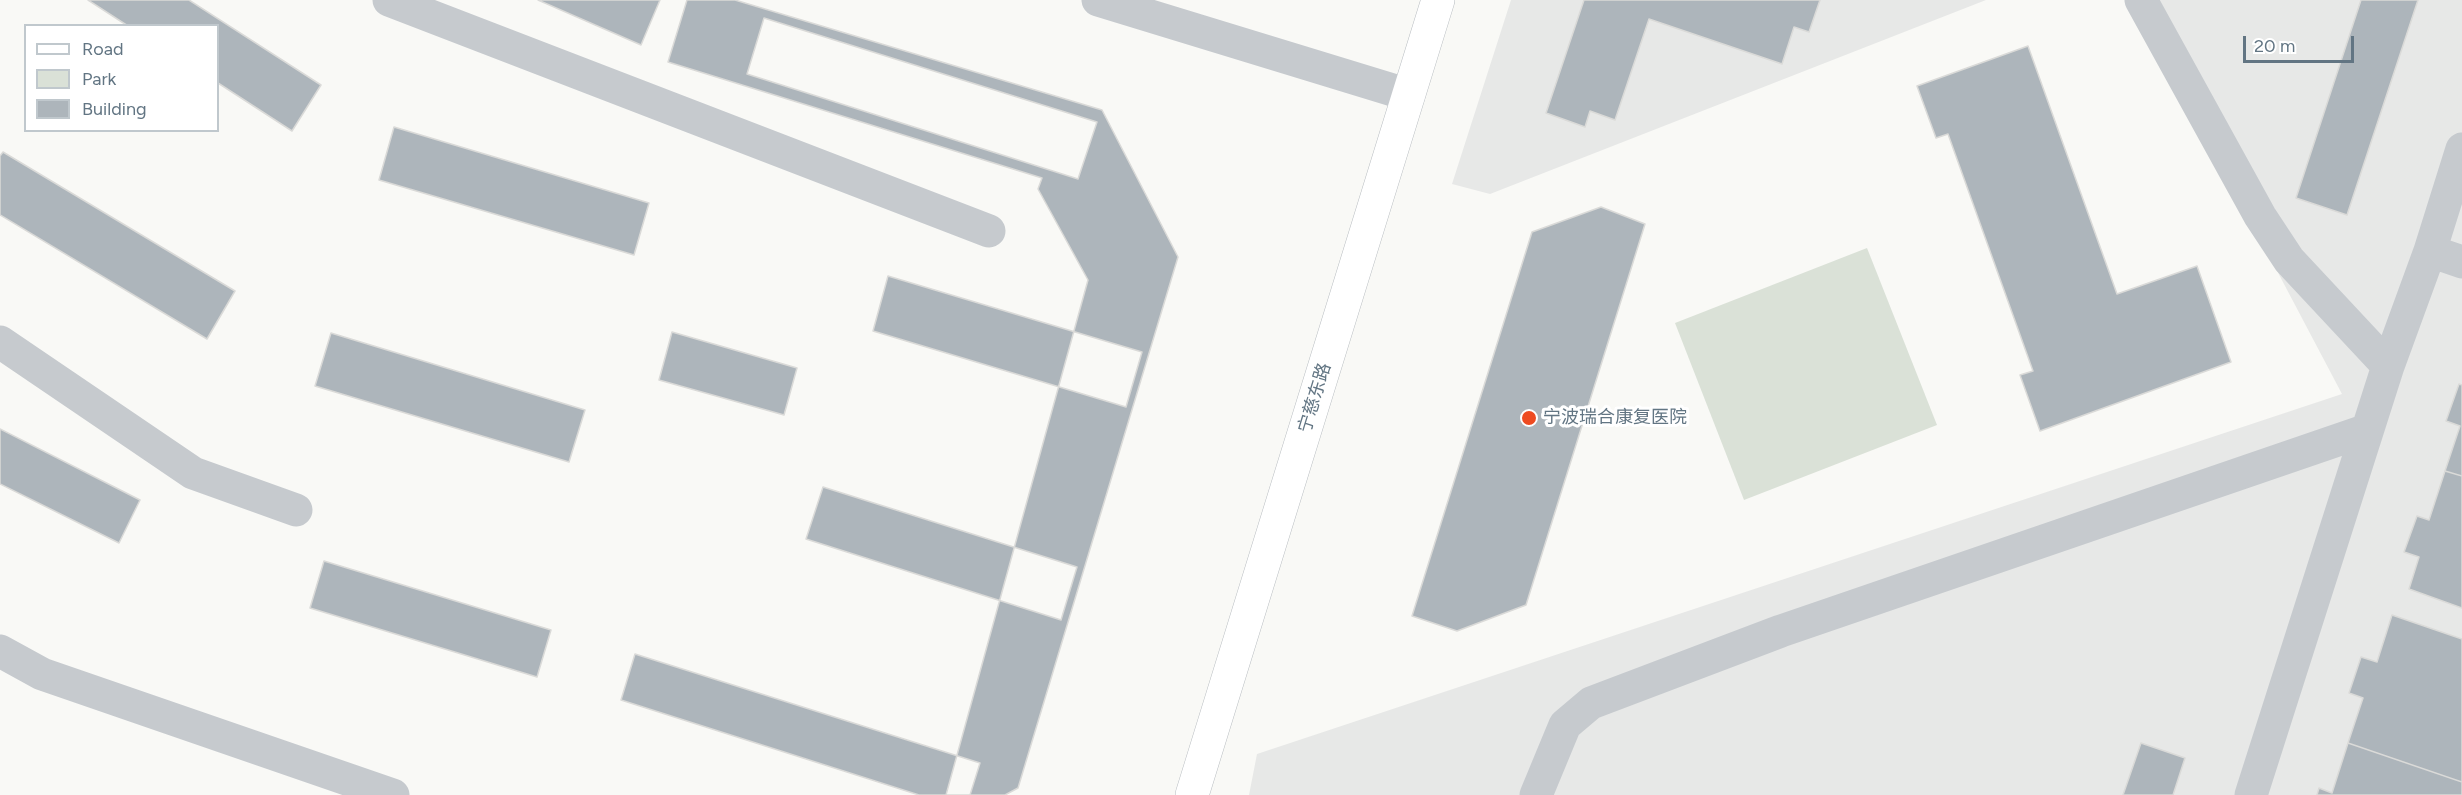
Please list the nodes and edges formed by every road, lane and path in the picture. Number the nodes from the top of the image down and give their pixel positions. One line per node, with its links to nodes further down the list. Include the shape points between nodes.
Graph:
1 (389, 0): 7 (street)
2 (1098, 0): 5 (street)
3 (1438, 0): 5 (main road, 宁慈东路)
4 (2141, 0): 11 (street, via 2260,216 2289,260)
5 (1409, 95): 16 (main road, 宁慈东路)
6 (2462, 149): 8 (street)
7 (989, 231)
8 (2430, 251): 9 (street); 11 (street)
9 (2462, 262)
10 (0, 342): 13 (street, via 193,472)
11 (2388, 366): 12 (street)
12 (2367, 430): 17 (street, via 1781,631 1591,703 1565,725); 18 (street)
13 (296, 510)
14 (0, 651): 15 (street, via 42,674)
15 (393, 795)
16 (1192, 795)
17 (1536, 795)
18 (2251, 795)

